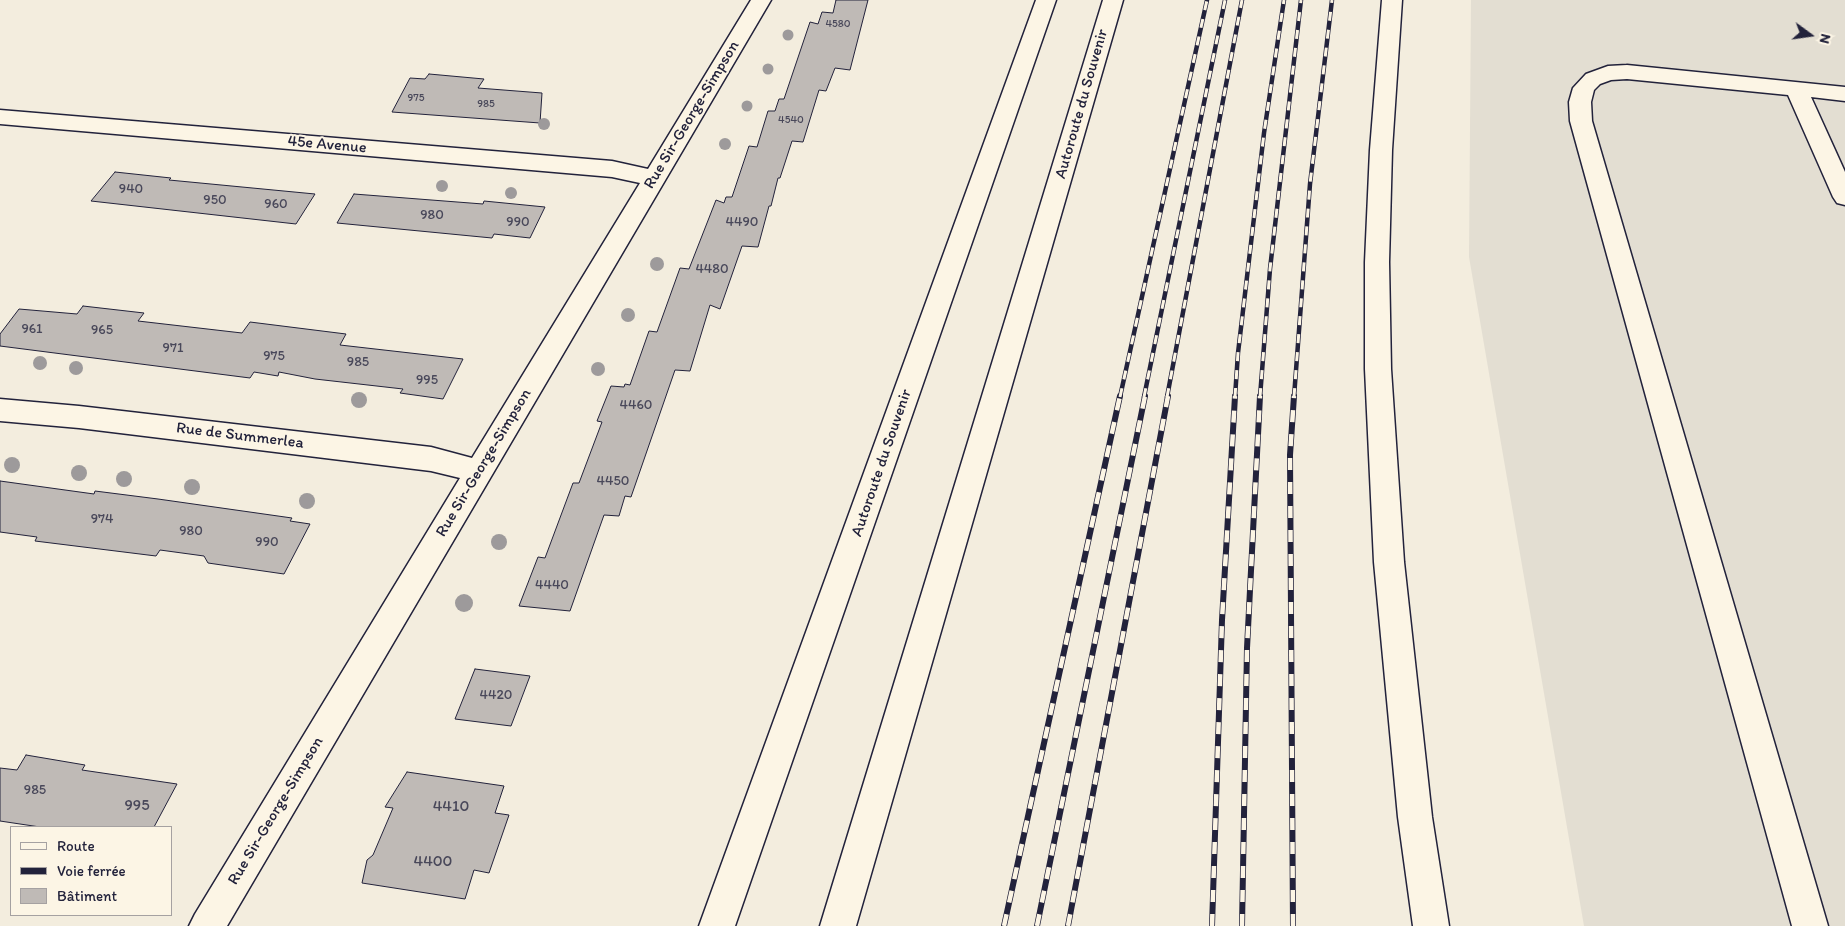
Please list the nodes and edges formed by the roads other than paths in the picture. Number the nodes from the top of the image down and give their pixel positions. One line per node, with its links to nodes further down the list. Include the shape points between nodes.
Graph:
1 (761, 0): 8 (main road, Rue Sir-George-Simpson)
2 (1046, 0): 13 (main road, Autoroute du Souvenir)
3 (1113, 0): 14 (main road, Autoroute du Souvenir)
4 (1392, 0): 15 (main road, via 1377,262 1378,378 1390,581 1415,818)
5 (1796, 89): 6 (main road); 9 (main road); 16 (main road, via 1627,72 1608,73 1584,88 1580,102 1586,140)
6 (1845, 94)
7 (0, 117): 8 (main road, 45e Avenue, via 612,169)
8 (654, 178): 11 (main road, Rue Sir-George-Simpson)
9 (1845, 197)
10 (0, 410): 11 (main road, Rue de Summerlea, via 431,459)
11 (479, 472): 12 (main road, Rue Sir-George-Simpson)
12 (207, 926)
13 (717, 926)
14 (838, 926)
15 (1431, 926)
16 (1810, 926)

